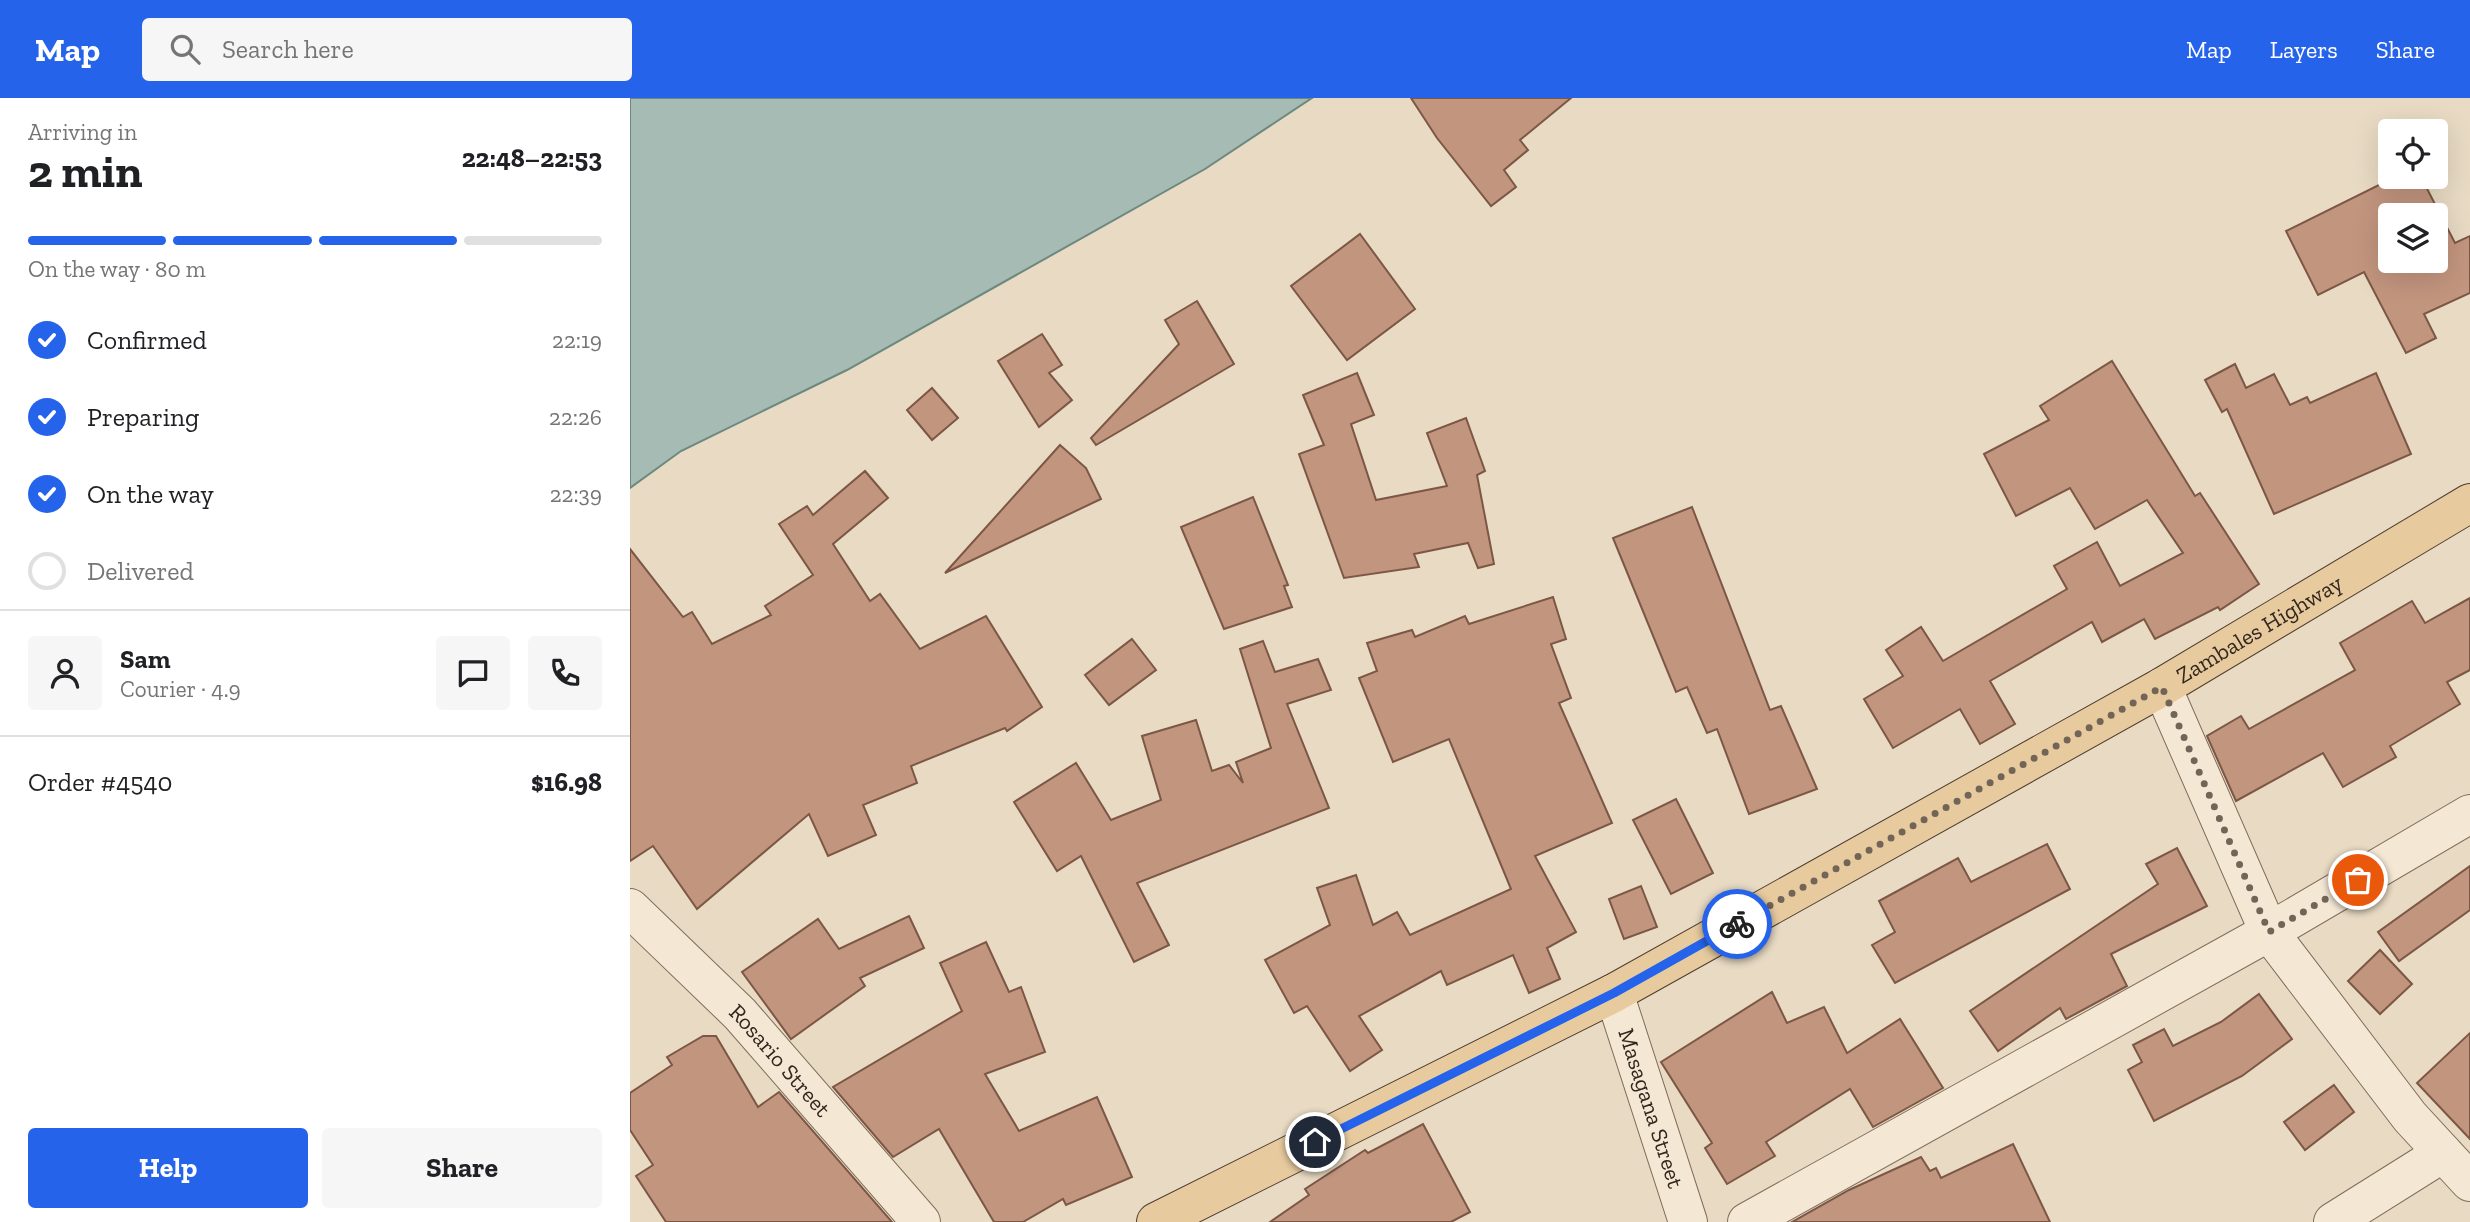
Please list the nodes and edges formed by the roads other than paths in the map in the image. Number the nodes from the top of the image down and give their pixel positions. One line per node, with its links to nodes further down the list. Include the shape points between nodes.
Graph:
1 (2470, 503): 2 (main road, Zambales Highway)
2 (2162, 687): 5 (street); 6 (main road, Zambales Highway)
3 (2470, 814): 5 (street)
4 (630, 908): 9 (street, Rosario Street, via 740,1014)
5 (2269, 932): 7 (street, via 2410,1117); 12 (street)
6 (1614, 993): 10 (main road, Zambales Highway); 11 (street, Masagana Street)
7 (2444, 1153): 8 (street); 13 (street)
8 (2470, 1182)
9 (921, 1222)
10 (1156, 1222)
11 (1688, 1222)
12 (1747, 1222)
13 (2333, 1222)

